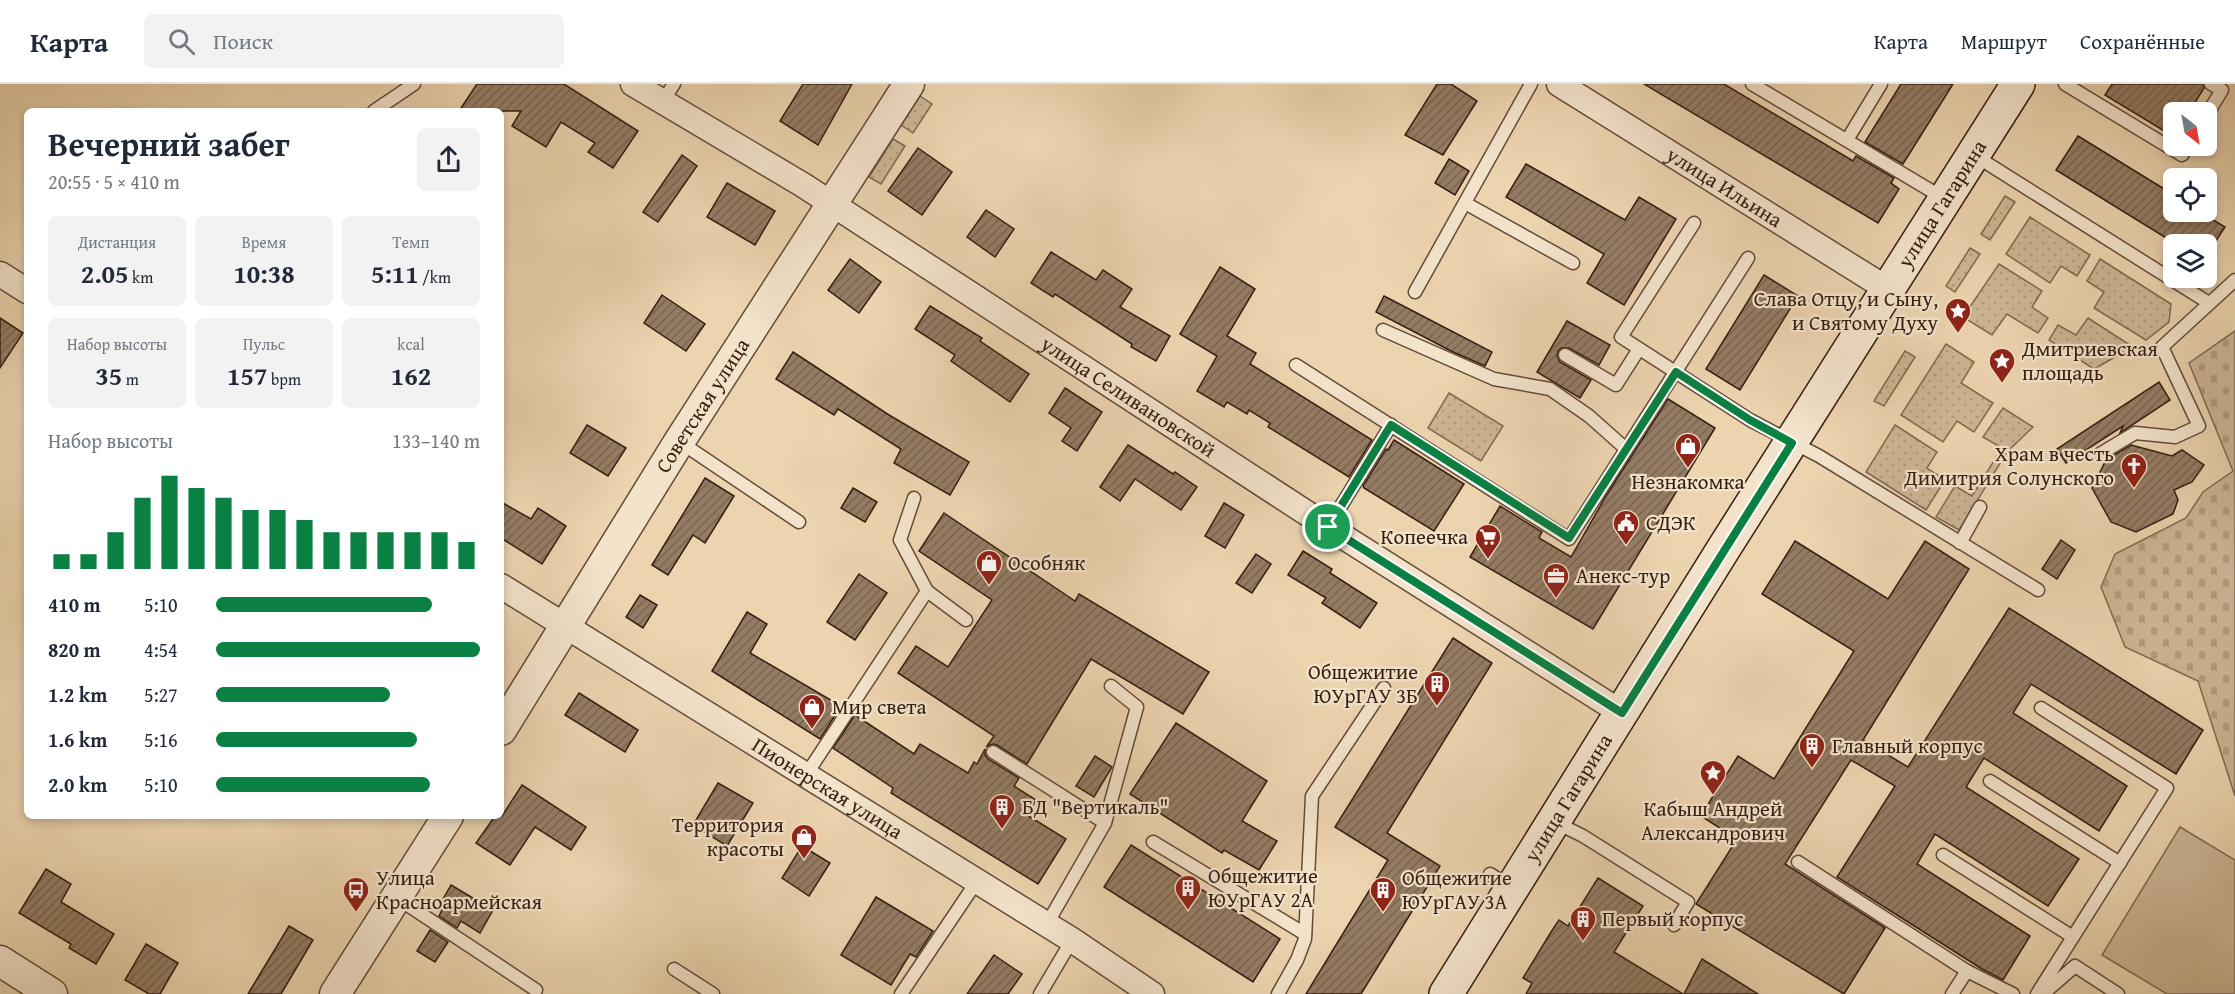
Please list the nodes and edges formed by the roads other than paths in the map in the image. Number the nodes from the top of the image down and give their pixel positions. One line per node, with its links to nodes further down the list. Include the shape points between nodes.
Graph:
1 (414, 84): 13 (lane)
2 (633, 84): 11 (street, улица Селивановской)
3 (909, 84): 19 (street, Советская улица)
4 (1531, 84): 18 (lane)
5 (1559, 84): 26 (street, улица Ильина)
6 (1752, 84): 14 (lane)
7 (1881, 84): 14 (lane)
8 (2018, 84): 16 (main road, улица Гагарина)
9 (2065, 84): 15 (lane)
10 (2211, 84): 12 (lane, via 2222,90)
11 (668, 93): 19 (street, улица Селивановской)
12 (2215, 102)
13 (378, 108)
14 (1847, 140): 17 (lane)
15 (2163, 143)
16 (1973, 155): 17 (main road, улица Гагарина); 28 (lane)
17 (1946, 200): 26 (main road, улица Гагарина)
18 (1465, 203): 22 (lane); 27 (lane)
19 (832, 204): 35 (street, Советская улица); 42 (street, улица Селивановской)
20 (1694, 223): 30 (lane, via 1621,337)
21 (1748, 258): 33 (lane)
22 (1573, 263)
23 (0, 274): 25 (street)
24 (2235, 280): 28 (lane)
25 (24, 289)
26 (1889, 290): 36 (main road, улица Гагарина)
27 (1415, 292)
28 (2209, 303): 38 (lane, via 2162,347 2199,426 2175,437 2135,432)
29 (1383, 330): 37 (lane, via 1494,379 1550,389)
30 (1639, 349): 31 (lane, via 1616,385); 33 (lane)
31 (1565, 355)
32 (1296, 365): 34 (lane)
33 (1676, 372): 36 (lane); 37 (lane)
34 (1391, 425): 37 (lane, via 1569,538); 42 (lane)
35 (679, 442): 41 (lane); 48 (street, Советская улица)
36 (1792, 443): 43 (lane); 52 (main road, улица Гагарина)
37 (1626, 449)
38 (2100, 454)
39 (914, 498): 46 (lane, via 900,540)
40 (1980, 507): 43 (lane)
41 (799, 522)
42 (1328, 527): 52 (street, улица Селивановской)
43 (1960, 543): 45 (lane)
44 (504, 588): 48 (street, Пионерская улица)
45 (2038, 590)
46 (927, 591): 47 (lane); 55 (lane)
47 (966, 620)
48 (566, 626): 53 (street, Советская улица); 55 (street, Пионерская улица)
49 (1111, 686): 59 (lane, via 1137,707)
50 (1384, 688): 68 (lane, via 1312,796)
51 (2041, 708): 63 (lane, via 2167,788)
52 (1622, 713): 58 (main road, улица Гагарина)
53 (504, 725)
54 (993, 752): 59 (lane)
55 (806, 775): 64 (street, Пионерская улица)
56 (1990, 781): 63 (lane)
57 (446, 819): 65 (street)
58 (1554, 822): 67 (lane, via 1688,902); 82 (main road, улица Гагарина, via 1501,881)
59 (1105, 823): 66 (lane)
60 (1154, 842): 68 (lane)
61 (1943, 855): 69 (lane)
62 (1798, 862): 73 (lane)
63 (2120, 863): 69 (lane)
64 (977, 881): 66 (street, Пионерская улица); 78 (lane)
65 (396, 897): 74 (lane); 76 (street)
66 (1047, 924): 70 (street, Пионерская улица)
67 (1674, 925)
68 (1305, 933): 81 (lane, via 1297,960)
69 (2073, 937): 85 (lane)
70 (1072, 940): 79 (lane); 80 (street, Пионерская улица)
71 (0, 961): 75 (street)
72 (674, 969): 77 (lane)
73 (1967, 970): 83 (lane); 84 (lane)
74 (536, 990)
75 (52, 994)
76 (335, 994)
77 (713, 994)
78 (901, 994)
79 (1040, 994)
80 (1152, 994)
81 (1278, 994)
82 (1446, 994)
83 (1952, 994)
84 (2013, 994)
85 (2037, 994)
86 (2043, 994): 87 (lane, via 2075,966)
87 (2118, 994)

